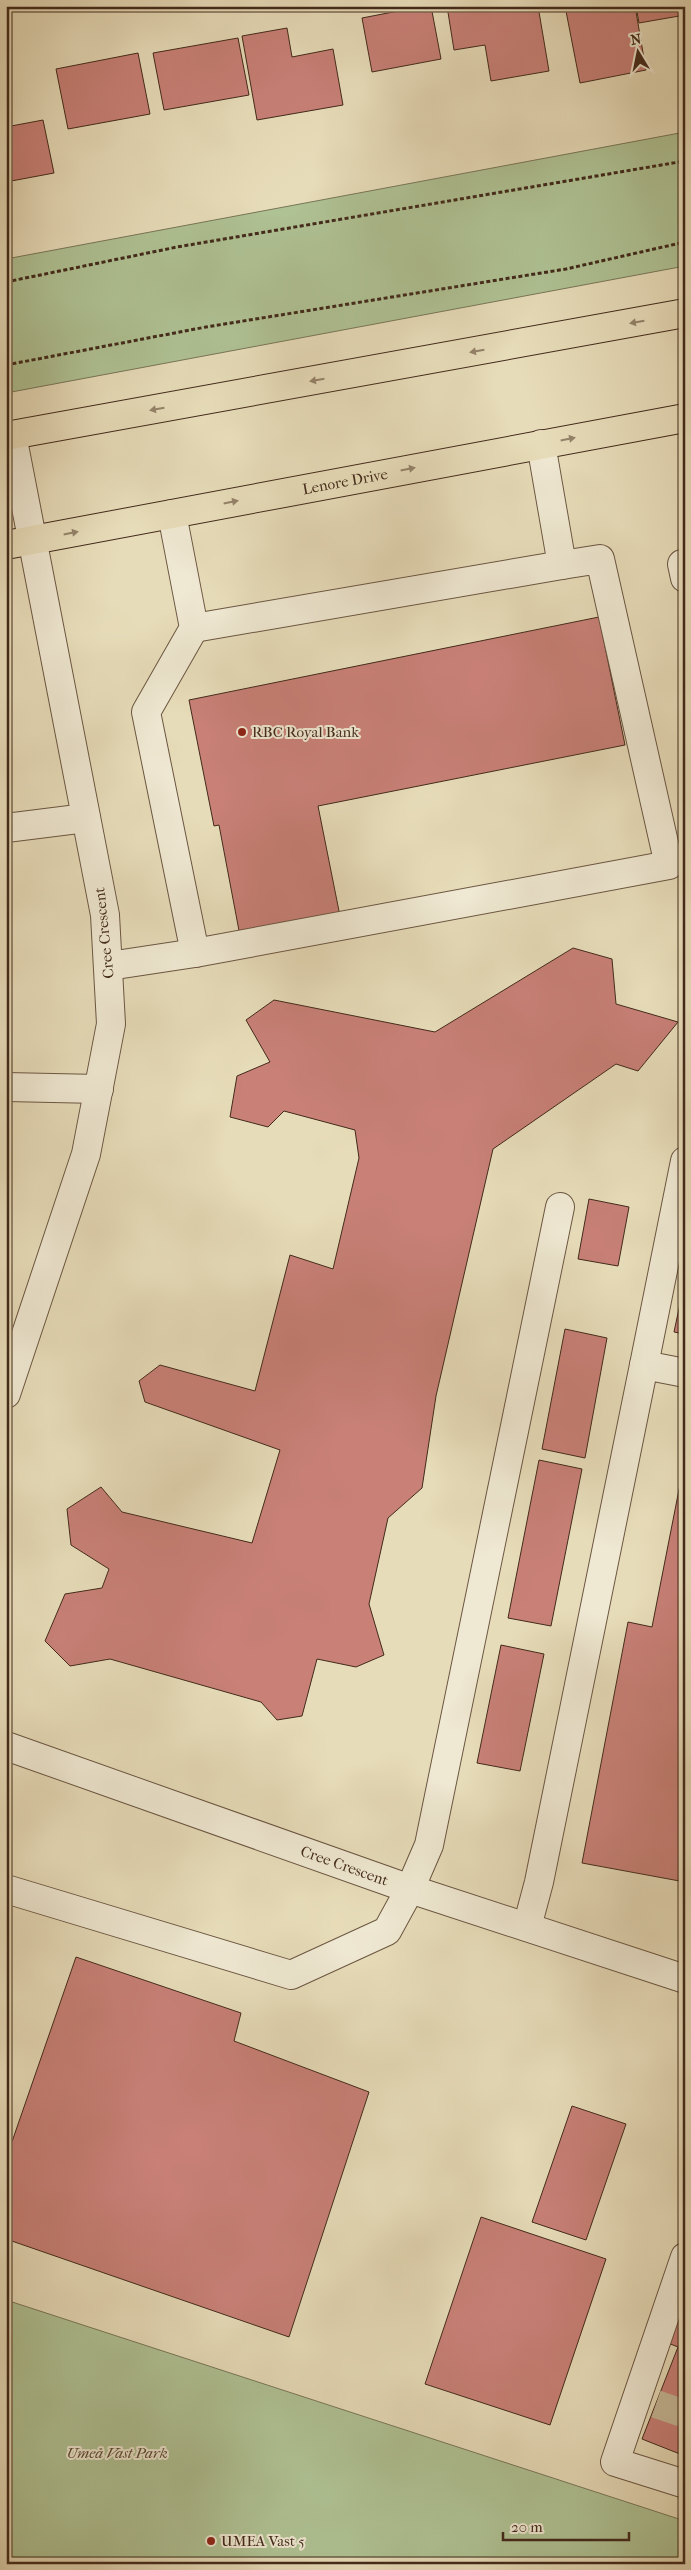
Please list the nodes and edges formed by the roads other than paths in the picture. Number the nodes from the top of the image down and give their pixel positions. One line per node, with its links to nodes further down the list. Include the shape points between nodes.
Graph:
1 (685, 313): 3 (main road, one-way to 3)
2 (685, 418): 4 (main road, Lenore Drive, one-way to 2)
3 (9, 436): 6 (street, Cree Crescent)
4 (541, 444): 5 (main road, Lenore Drive, one-way to 4); 8 (street)
5 (172, 514): 6 (main road, Lenore Drive, one-way to 5); 10 (street)
6 (19, 542): 11 (street, Cree Crescent)
7 (685, 563): 9 (street, via 682,564)
8 (562, 565): 10 (street); 13 (street, via 600,559 669,865)
9 (685, 578)
10 (194, 628): 13 (street, via 146,712)
11 (86, 818): 12 (street); 14 (street, Cree Crescent, via 105,915)
12 (6, 828)
13 (195, 953): 14 (street)
14 (109, 966): 16 (street, Cree Crescent, via 111,1024)
15 (6, 1087): 16 (street)
16 (98, 1089): 21 (street, Cree Crescent, via 86,1154)
17 (685, 1161): 19 (street)
18 (560, 1207): 23 (street, via 429,1845)
19 (644, 1365): 20 (street); 25 (street)
20 (685, 1374)
21 (8, 1382)
22 (6, 1746): 23 (street, Cree Crescent)
23 (410, 1889): 24 (street, via 387,1931 291,1975); 25 (street, Cree Crescent)
24 (6, 1890)
25 (528, 1927): 26 (street, Cree Crescent)
26 (685, 1979)
27 (685, 2257): 28 (street, via 647,2401 615,2462)
28 (685, 2484)

